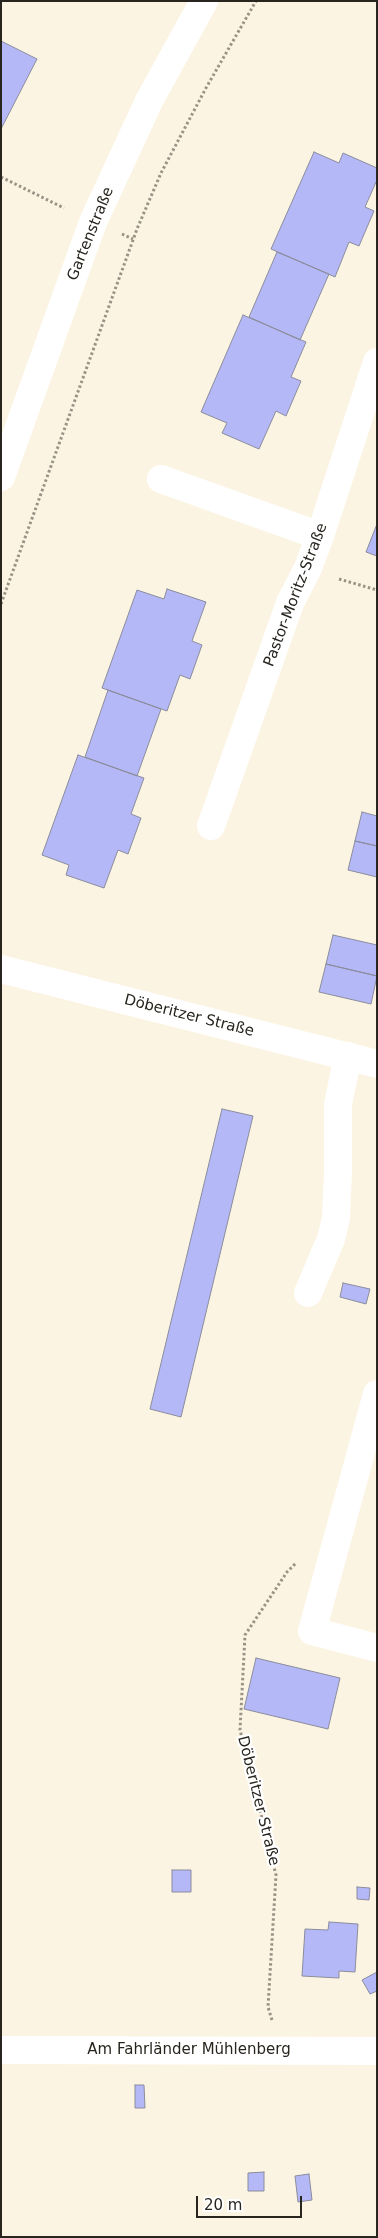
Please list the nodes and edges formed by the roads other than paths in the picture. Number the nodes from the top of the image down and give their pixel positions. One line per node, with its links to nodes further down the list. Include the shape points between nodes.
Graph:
1 (204, 1): 3 (street, Gartenstraße, via 148,101 94,222)
2 (377, 362): 5 (street, Pastor-Moritz-Straße)
3 (1, 477)
4 (161, 479): 5 (street)
5 (320, 536): 6 (street, Pastor-Moritz-Straße, via 290,603)
6 (211, 826)
7 (1, 969): 8 (street, Döberitzer Straße)
8 (348, 1056): 9 (street, Döberitzer Straße); 10 (street, via 338,1104 336,1218 331,1239)
9 (377, 1064)
10 (308, 1293)
11 (377, 1394): 12 (street, via 312,1631)
12 (377, 1648)
13 (1, 2050): 14 (street, Am Fahrländer Mühlenberg)
14 (377, 2051)

